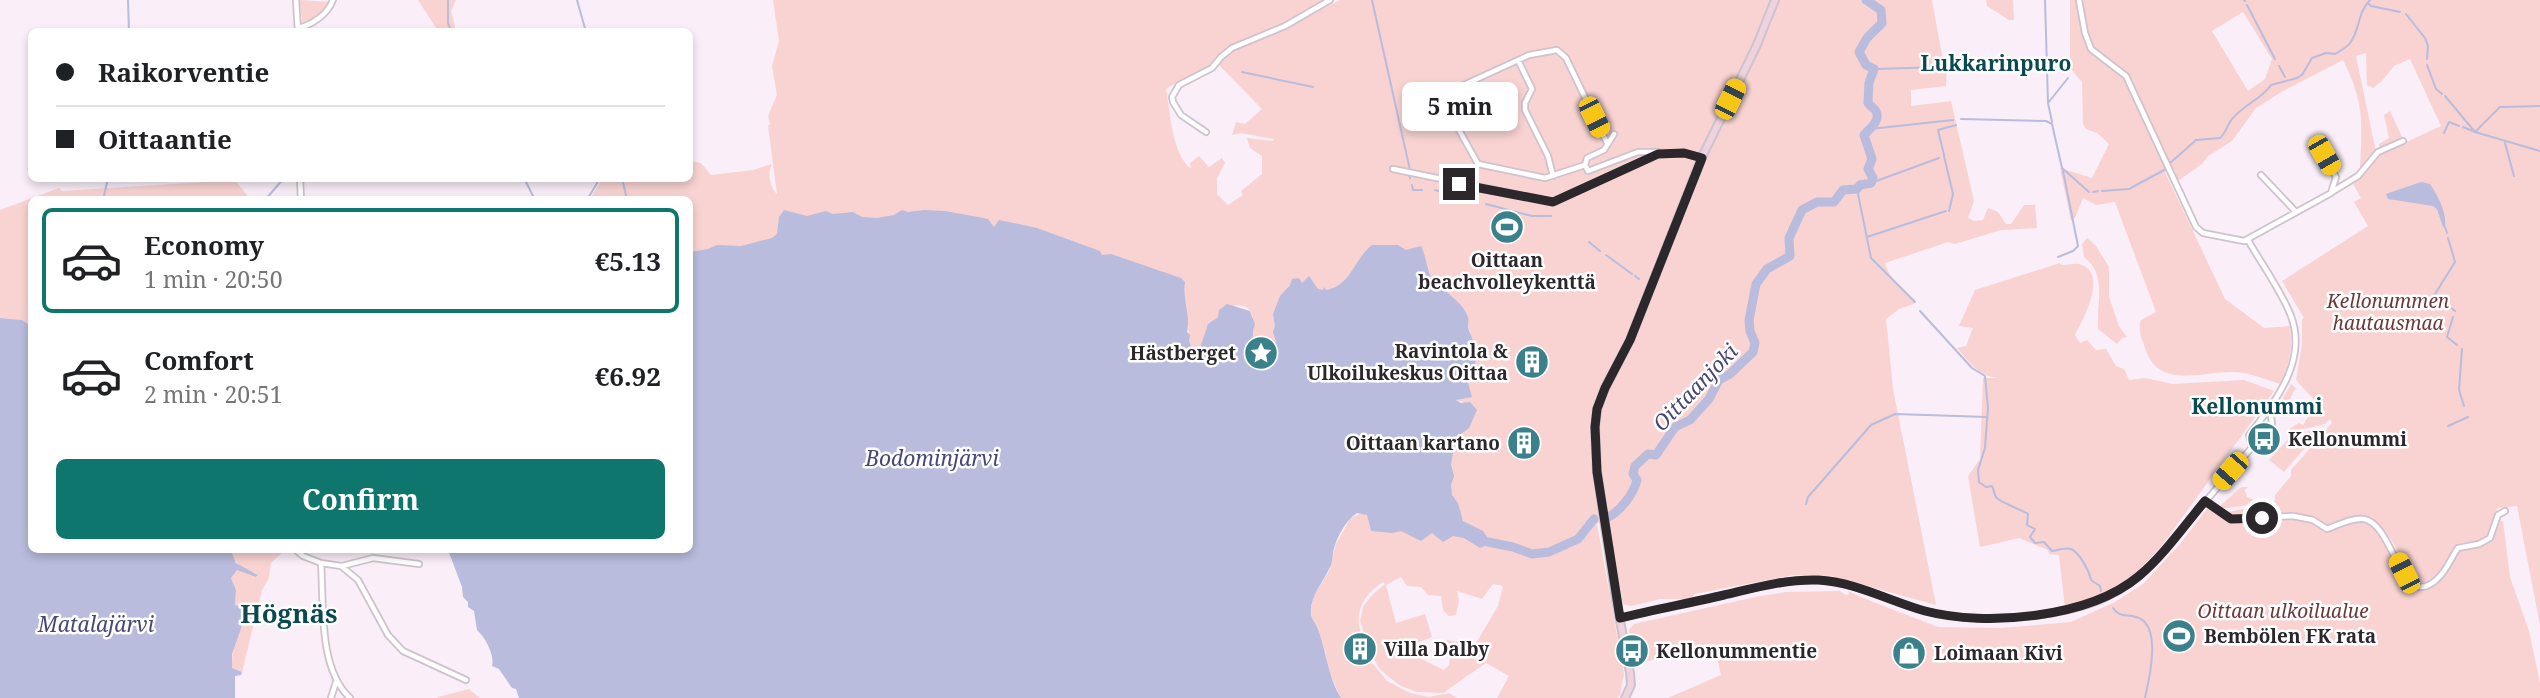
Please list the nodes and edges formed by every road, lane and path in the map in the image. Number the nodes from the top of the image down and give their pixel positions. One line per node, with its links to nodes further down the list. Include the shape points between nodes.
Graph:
1 (296, 0): 6 (street)
2 (333, 0): 7 (street, via 318,19)
3 (1330, 0): 9 (street, via 1285,26 1232,47 1212,68 1179,85 1172,102 1181,115)
4 (1775, 0): 15 (main road)
5 (2079, 0): 22 (street, via 2091,49 2126,76 2198,230)
6 (298, 28)
7 (302, 28)
8 (1518, 60): 12 (street, via 1540,52 1562,52); 19 (street, via 1532,89 1525,110); 19 (street, via 1455,89 1447,99 1449,112 1478,164 1539,178)
9 (1206, 132)
10 (1614, 134): 12 (street)
11 (2403, 141): 20 (street, via 2378,152 2358,176)
12 (1607, 143): 16 (street)
13 (2319, 147): 20 (street, via 2336,177)
14 (1663, 153): 15 (street); 16 (street, via 1645,150 1592,171); 17 (street, via 1553,202)
15 (1702, 158): 31 (main road, via 1630,340 1597,409 1597,472)
16 (1585, 164): 19 (street)
17 (1393, 169)
18 (2261, 175): 21 (street)
19 (1553, 176)
20 (2331, 192): 21 (street)
21 (2296, 212): 22 (street)
22 (2248, 240): 23 (street, via 2295,332 2294,359)
23 (2270, 409): 24 (street, via 2272,424); 24 (street, via 2249,435)
24 (2252, 447): 25 (street)
25 (2205, 501): 26 (street, via 2231,519 2293,516 2327,529 2368,520 2379,528 2411,584 2418,588 2437,579 2458,548 2490,538 2498,515); 31 (street, via 2137,578 2103,598 2066,610 1952,617 1839,583 1804,580)
26 (2505, 511)
27 (300, 553): 28 (street)
28 (321, 563): 30 (street); 33 (street, via 328,659)
29 (419, 564): 30 (street, via 373,558)
30 (341, 566): 32 (street, via 361,583 388,635 403,651)
31 (1620, 618): 36 (main road, via 1631,677)
32 (466, 680)
33 (336, 681): 34 (street); 35 (street)
34 (331, 698)
35 (350, 698)
36 (1625, 698)

